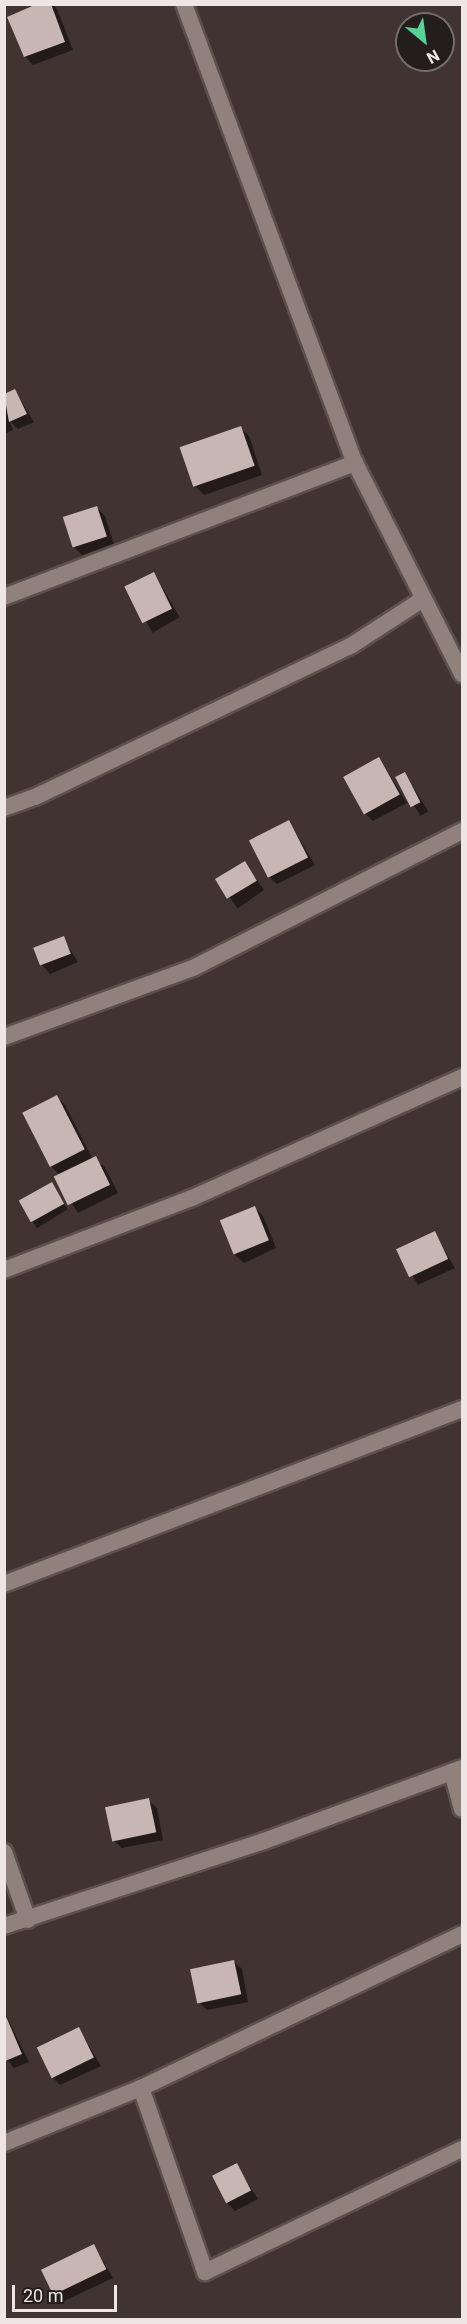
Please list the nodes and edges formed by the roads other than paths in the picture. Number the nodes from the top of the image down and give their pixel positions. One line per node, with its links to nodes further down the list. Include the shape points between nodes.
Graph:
1 (184, 4): 2 (street)
2 (355, 463): 3 (street); 4 (street)
3 (4, 597)
4 (423, 599): 5 (street); 6 (street, via 352,645 46,792)
5 (462, 674)
6 (4, 808)
7 (462, 831): 8 (street, via 193,968)
8 (4, 1037)
9 (462, 1077): 10 (street, via 192,1198)
10 (4, 1270)
11 (462, 1409): 12 (street)
12 (4, 1584)
13 (457, 1770): 14 (street); 16 (street, via 264,1841)
14 (462, 1809)
15 (4, 1852): 16 (street)
16 (28, 1920): 17 (street)
17 (4, 1926)
18 (462, 1934): 19 (street)
19 (141, 2088): 20 (street); 21 (street, via 205,2272)
20 (4, 2143)
21 (462, 2149)

